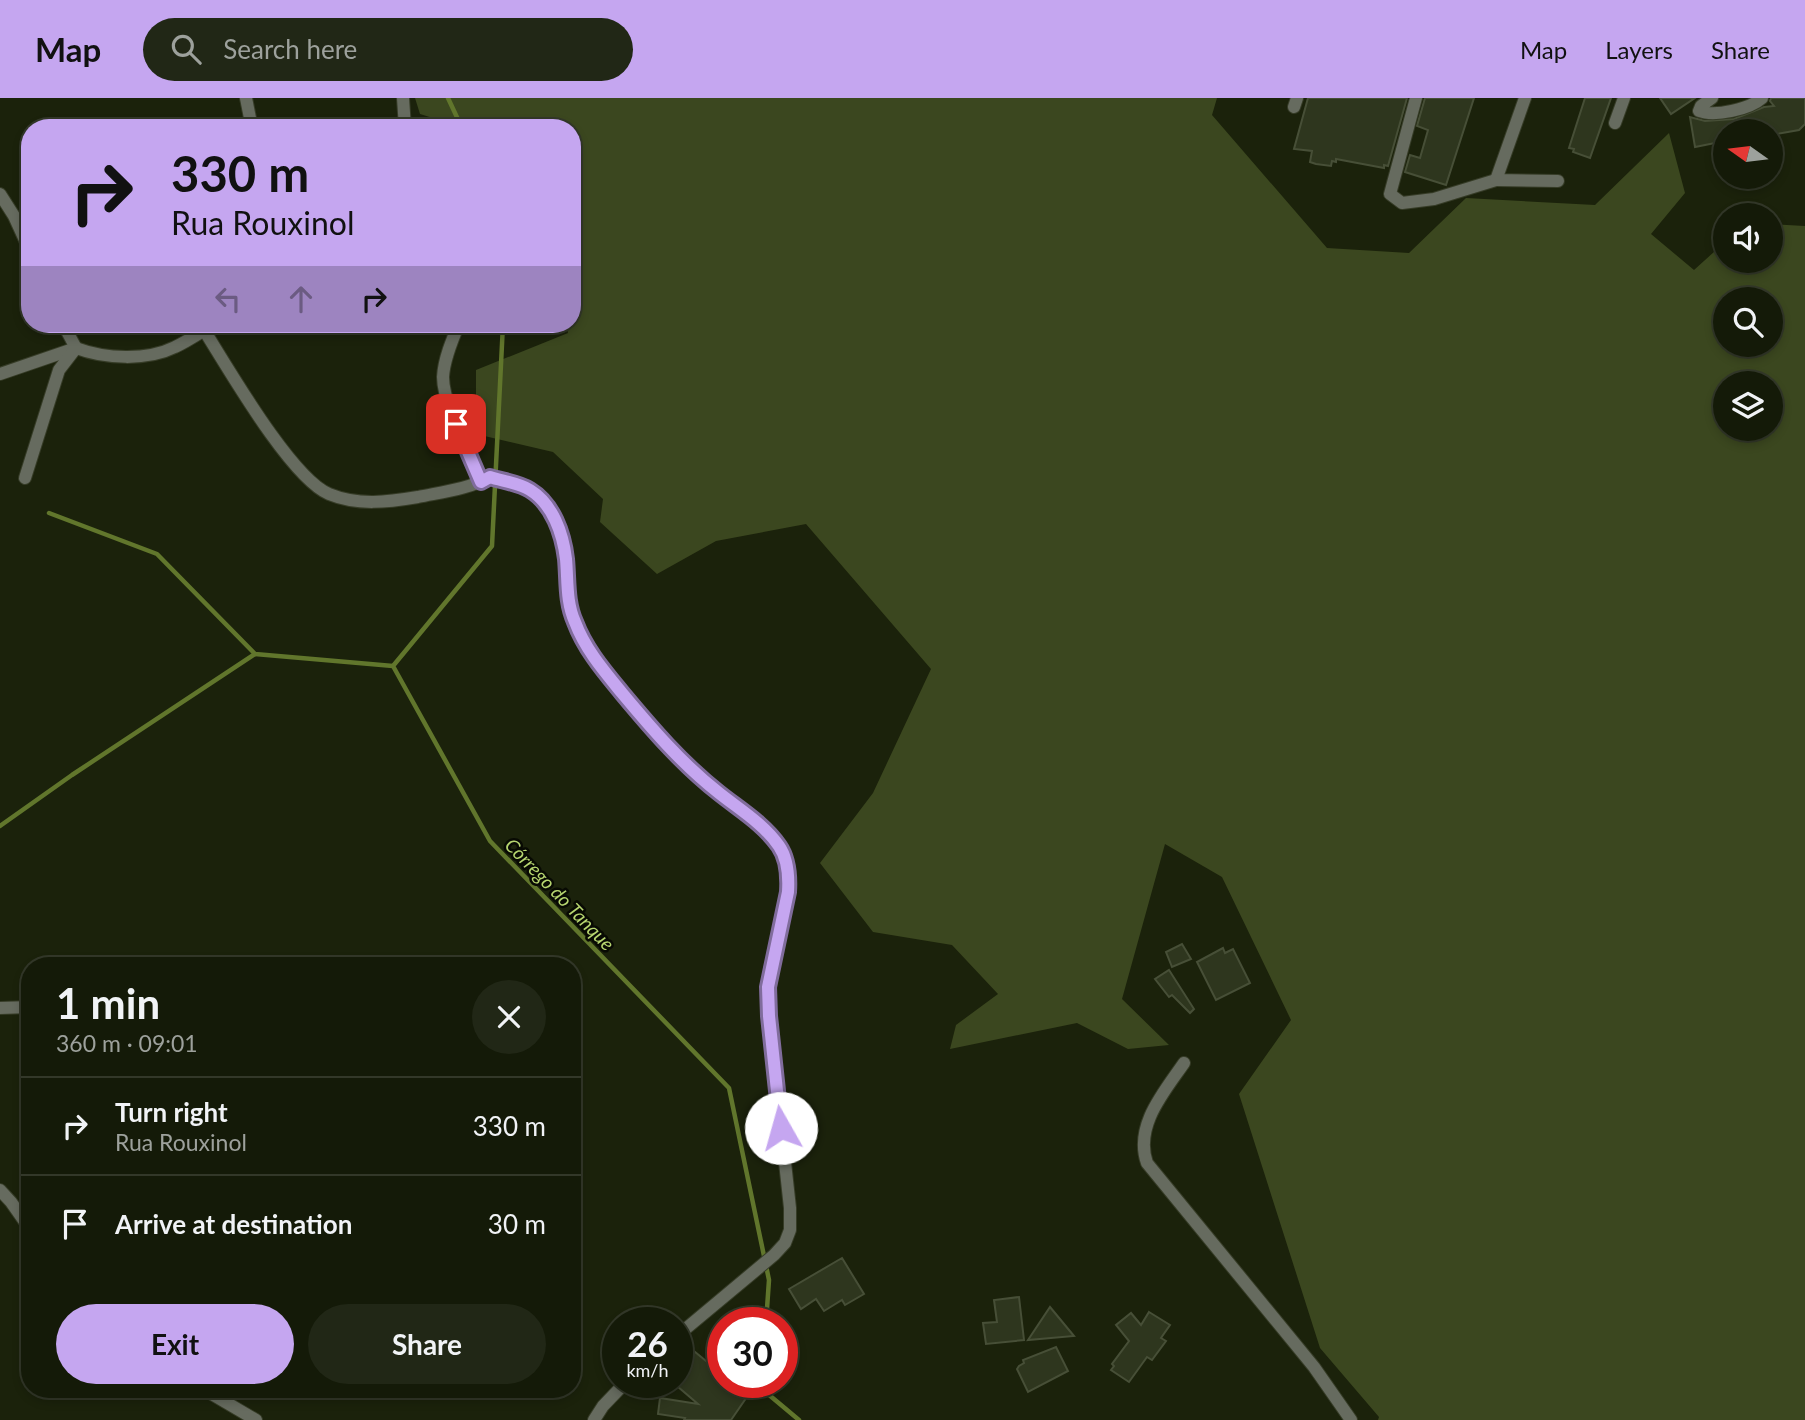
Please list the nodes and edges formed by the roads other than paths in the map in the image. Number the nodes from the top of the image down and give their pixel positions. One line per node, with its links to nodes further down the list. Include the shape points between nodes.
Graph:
1 (246, 98): 8 (street)
2 (402, 98): 9 (street)
3 (1416, 98): 11 (street, via 1390,194 1402,203 1434,199)
4 (1525, 98): 11 (street)
5 (1624, 98): 10 (street)
6 (1712, 98): 7 (street, via 1699,111 1724,111)
7 (1762, 98)
8 (250, 119)
9 (404, 119)
10 (1615, 122)
11 (1496, 180): 12 (street)
12 (1558, 180)
13 (0, 194): 14 (street)
14 (21, 231)
15 (68, 333): 19 (street)
16 (199, 333): 19 (street, via 175,347 146,355 94,355)
17 (213, 333): 22 (street, via 285,453 325,492 343,499 391,502)
18 (456, 333): 22 (street, via 443,379 452,410)
19 (76, 348): 20 (street); 21 (street, via 58,370)
20 (0, 374)
21 (24, 478)
22 (486, 479): 28 (street, via 530,490 545,504 559,527 574,622 597,663 664,743 777,843 786,862 788,892 771,966 769,1016 790,1230 774,1255)
23 (21, 1007): 24 (street)
24 (0, 1008)
25 (1184, 1063): 33 (street, via 1144,1132 1142,1149 1147,1163 1314,1367)
26 (0, 1190): 27 (street)
27 (21, 1216)
28 (693, 1323)
29 (220, 1398): 31 (street)
30 (611, 1398): 32 (street)
31 (256, 1420)
32 (594, 1420)
33 (1351, 1420)

